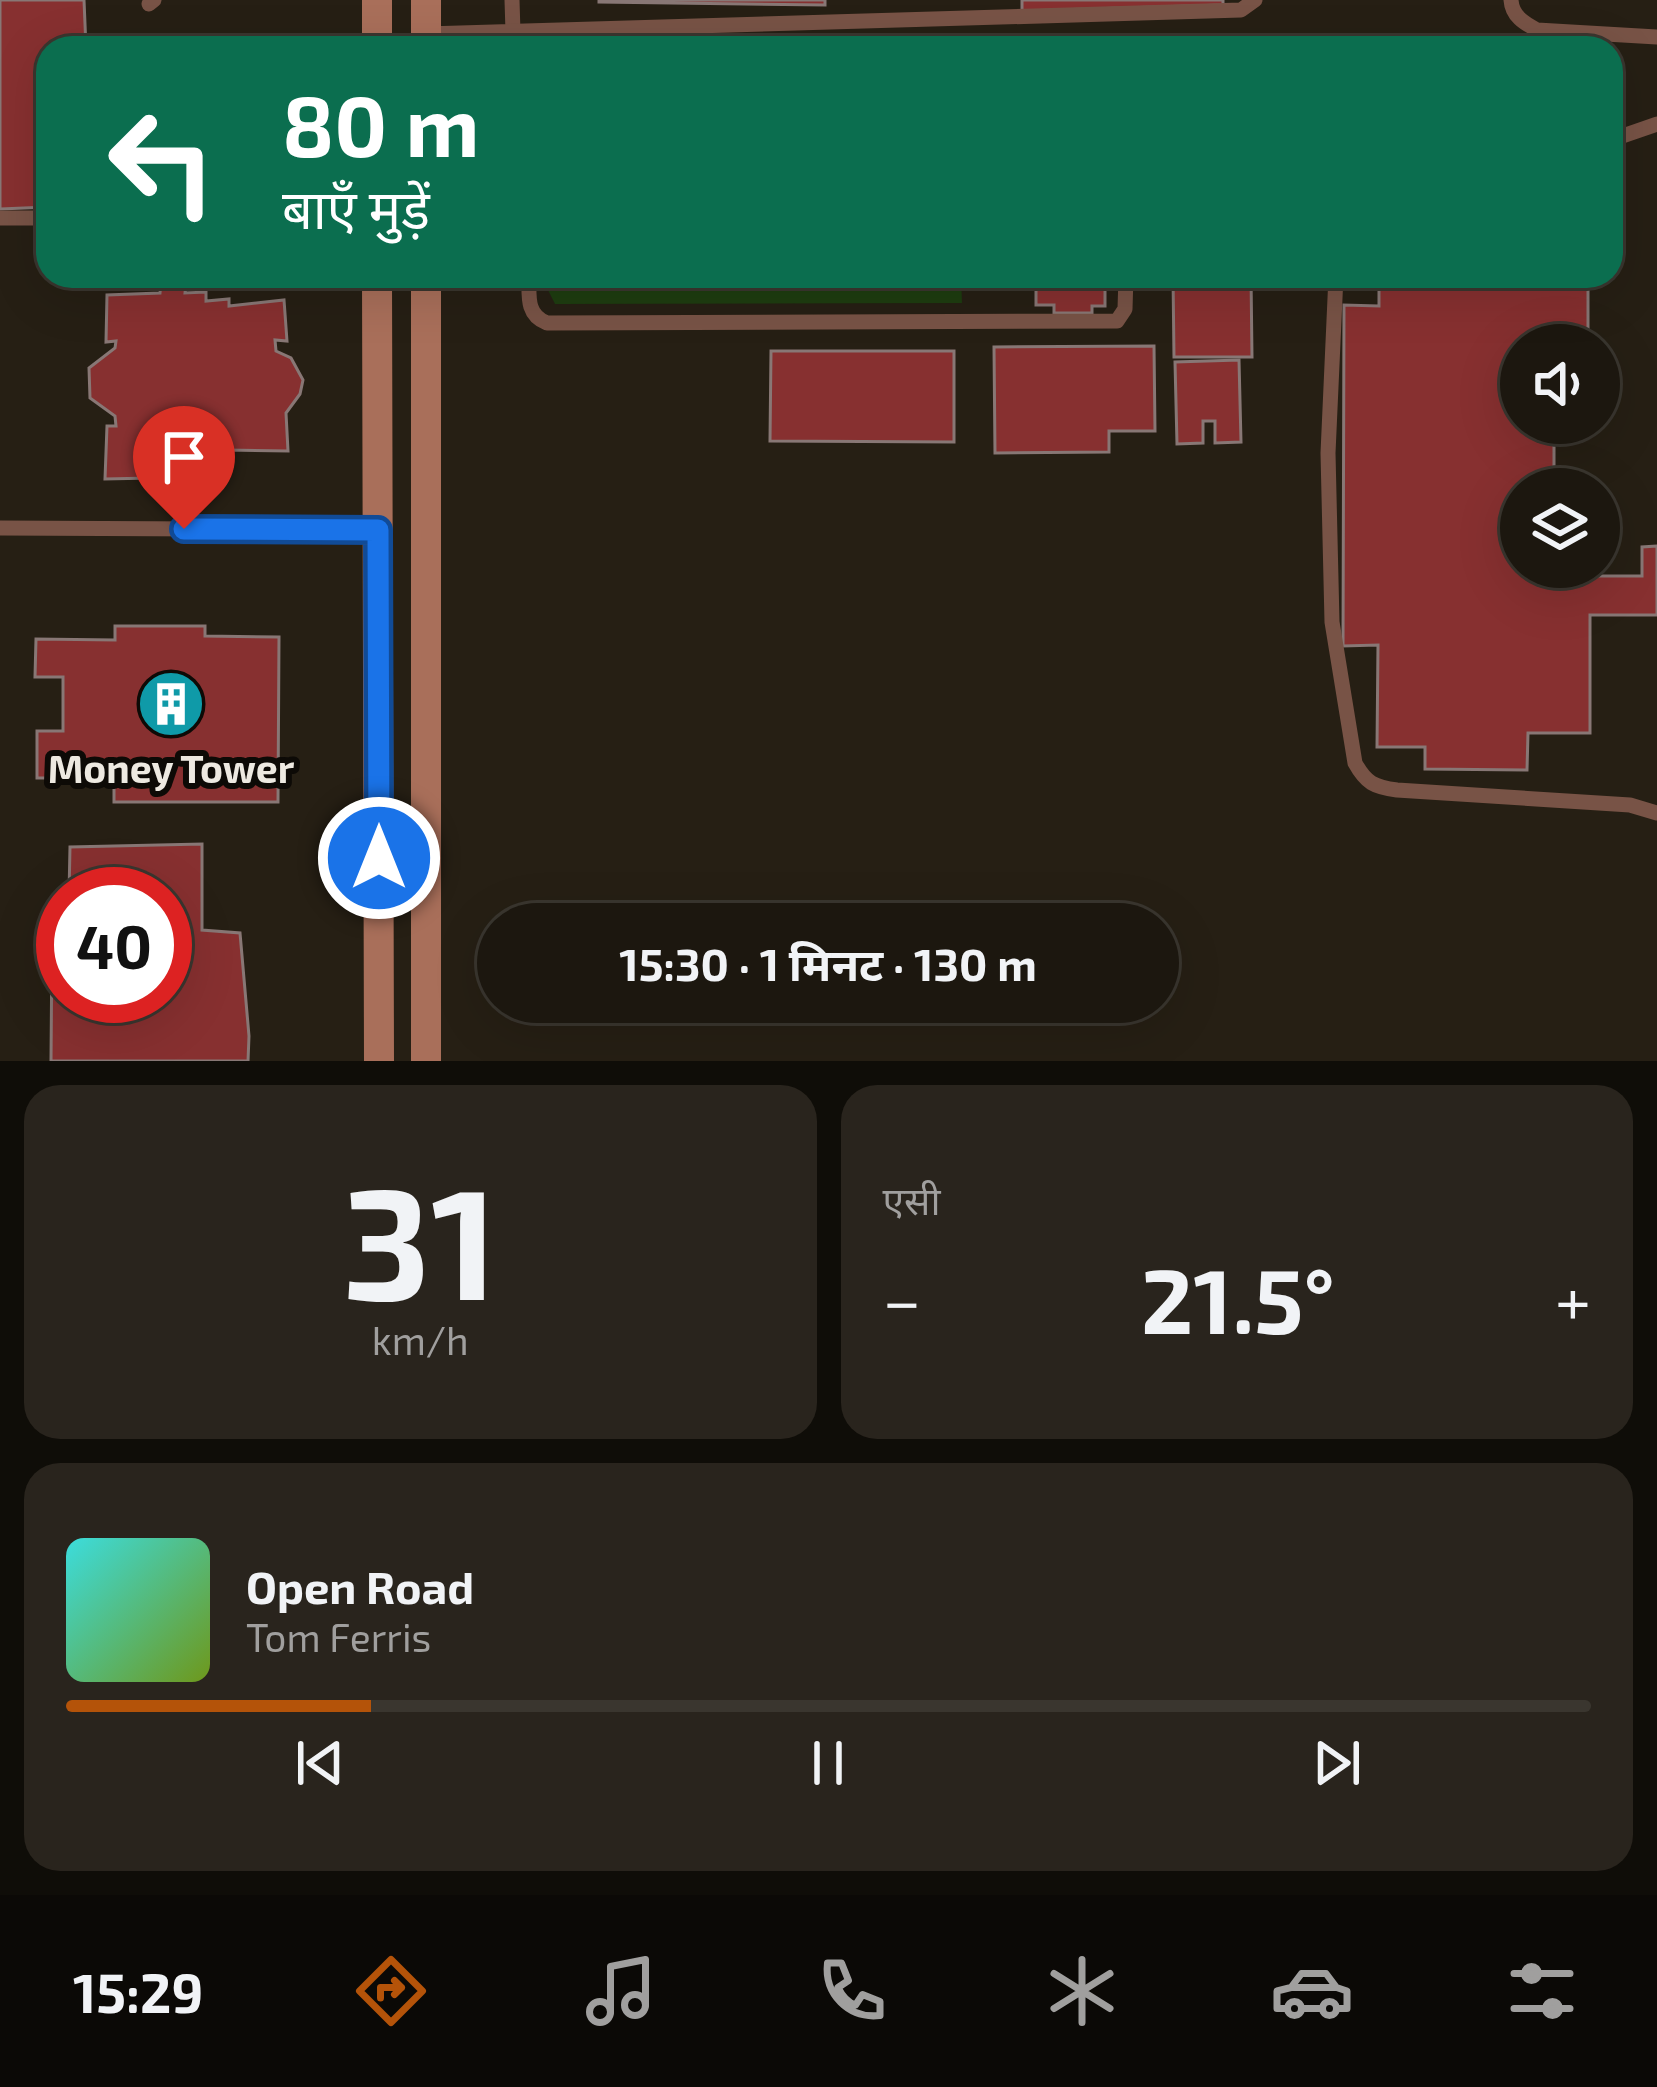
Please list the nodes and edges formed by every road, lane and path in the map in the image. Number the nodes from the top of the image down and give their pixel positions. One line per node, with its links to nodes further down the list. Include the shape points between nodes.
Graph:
1 (377, 0): 7 (street)
2 (426, 0): 8 (street)
3 (512, 0): 6 (lane)
4 (1255, 0): 6 (lane, via 1241,10)
5 (1511, 0): 10 (lane, via 1521,22 1537,31)
6 (513, 32): 9 (lane)
7 (377, 36)
8 (426, 36)
9 (474, 36)
10 (1623, 36)
11 (1623, 36): 12 (lane)
12 (1657, 38)
13 (1657, 124): 14 (lane)
14 (1623, 136)
15 (0, 218): 16 (lane)
16 (36, 218)
17 (377, 288): 23 (street)
18 (426, 288): 26 (street)
19 (529, 288): 20 (lane, via 530,308 548,323 667,323 1117,321)
20 (1125, 288)
21 (1335, 288): 24 (lane, via 1332,622 1355,763 1365,781)
22 (0, 528): 23 (lane)
23 (378, 530): 25 (street)
24 (1657, 813)
25 (379, 1061)
26 (426, 1061)

